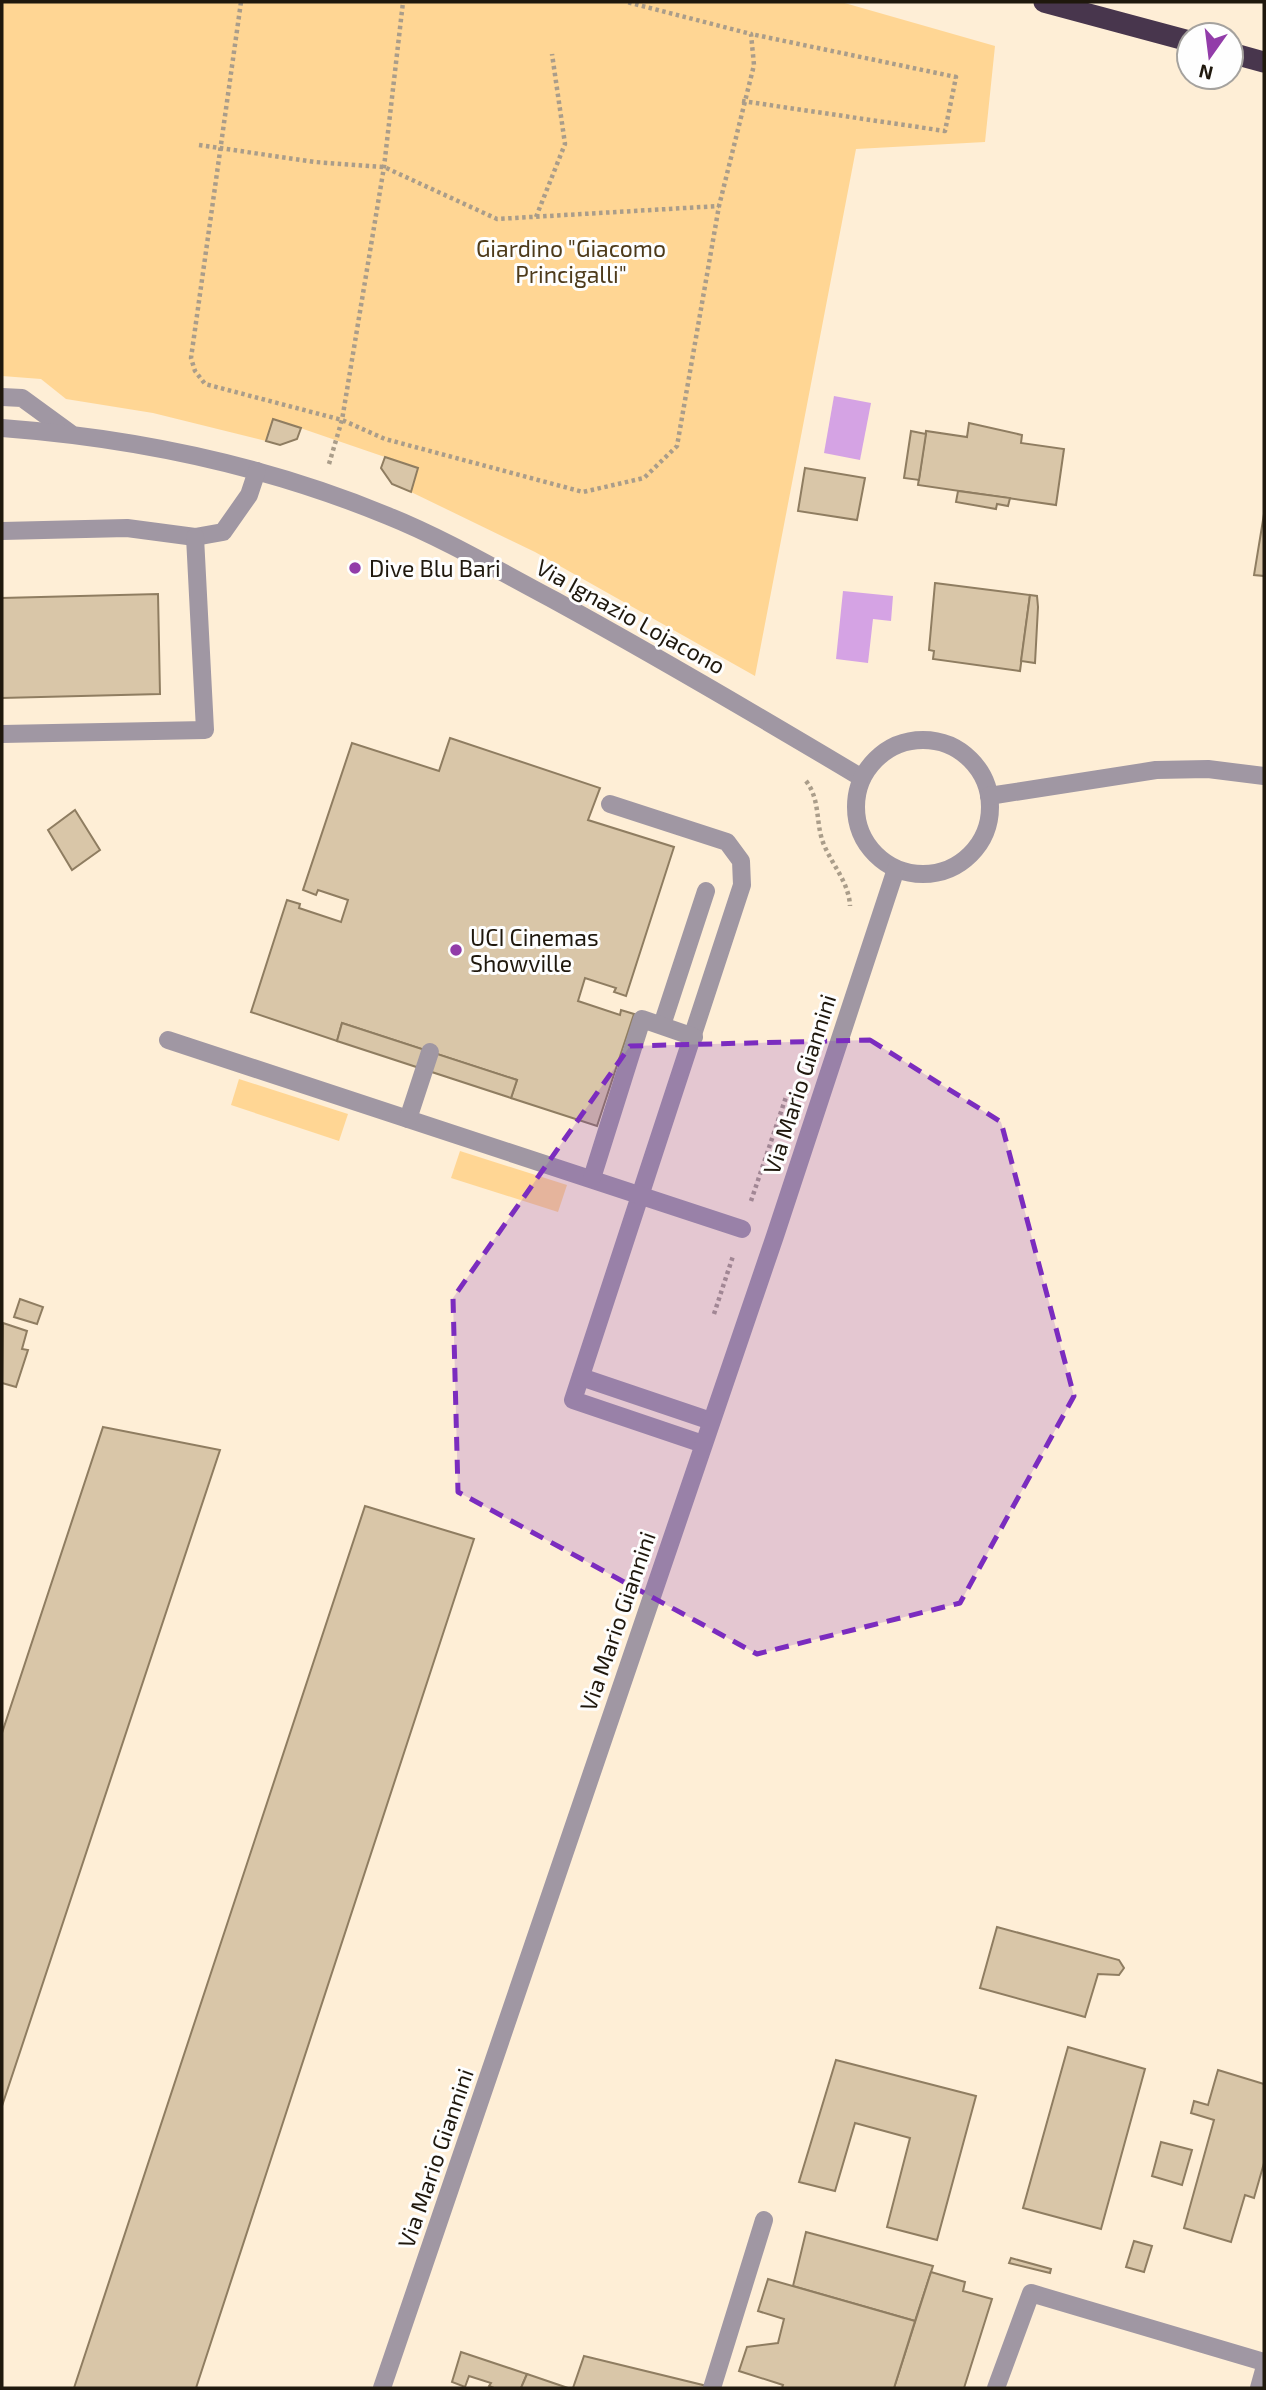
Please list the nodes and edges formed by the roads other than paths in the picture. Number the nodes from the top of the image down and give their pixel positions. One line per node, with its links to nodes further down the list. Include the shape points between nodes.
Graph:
1 (1044, 2): 2 (highway)
2 (1175, 37)
3 (1245, 57): 4 (highway)
4 (1264, 62)
5 (2, 397): 7 (street, via 22,398)
6 (2, 428): 7 (street, Via Ignazio Lojacono)
7 (70, 433): 8 (street, Via Ignazio Lojacono)
8 (257, 471): 10 (street, via 249,495 223,532); 13 (street, Via Ignazio Lojacono, via 389,516 461,550)
9 (2, 531): 10 (street, via 127,528)
10 (195, 537): 11 (street, via 205,730)
11 (2, 734)
12 (1264, 776): 14 (street, via 1208,769 1156,770)
13 (862, 778): 14 (street, via 888,749 921,740 953,746 965,754 980,770); 16 (street, via 856,804 858,826 877,856)
14 (989, 796): 16 (street, via 985,833 969,857 949,869 923,874)
15 (610, 804): 19 (street, via 727,842 741,861 742,885)
16 (896, 869): 27 (street, Via Mario Giannini)
17 (706, 891): 18 (street)
18 (662, 1025): 19 (street); 23 (street, via 642,1019)
19 (694, 1037): 24 (street)
20 (168, 1040): 22 (street)
21 (430, 1052): 22 (street)
22 (408, 1119): 23 (street)
23 (592, 1178): 24 (street)
24 (641, 1195): 25 (street); 26 (street)
25 (741, 1229)
26 (581, 1377): 27 (street); 28 (street, via 573,1400)
27 (711, 1421): 28 (street, Via Mario Giannini)
28 (703, 1444): 32 (street, Via Mario Giannini)
29 (764, 2220): 33 (street)
30 (1264, 2362): 34 (street, via 1031,2293)
31 (1264, 2370): 35 (street)
32 (382, 2388)
33 (712, 2388)
34 (996, 2388)
35 (1259, 2388)

